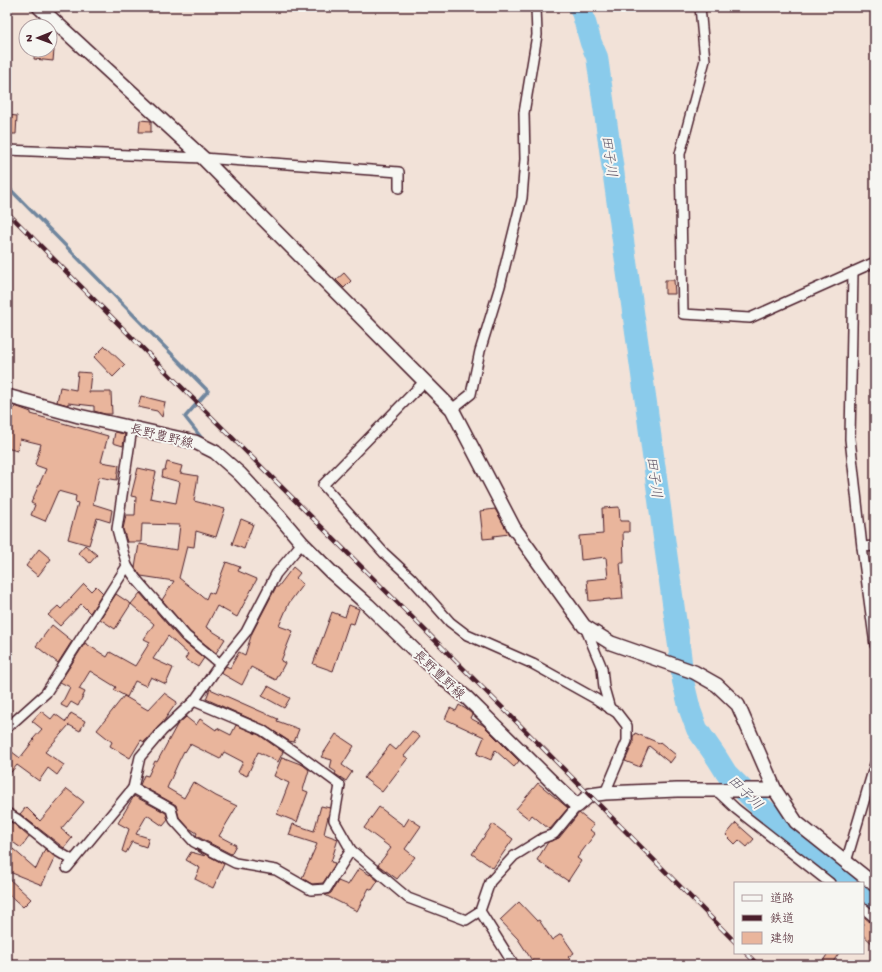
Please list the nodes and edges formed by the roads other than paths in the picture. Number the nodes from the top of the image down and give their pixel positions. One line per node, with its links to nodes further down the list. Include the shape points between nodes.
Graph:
1 (39, 7): 5 (street)
2 (536, 7): 11 (street, via 537,35 524,113 526,160 522,198 470,394)
3 (700, 7): 8 (street, via 705,60 680,154 683,314 750,318)
4 (7, 150): 5 (street)
5 (203, 158): 6 (street, via 399,172); 9 (street)
6 (399, 188)
7 (875, 262): 8 (street)
8 (853, 272): 15 (street, via 850,439)
9 (424, 382): 11 (street); 21 (street, via 323,485 384,553 412,578 450,622 467,635 533,664)
10 (7, 396): 12 (street, 長野豊野線)
11 (452, 409): 17 (street, via 514,528)
12 (132, 428): 13 (street, 長野豊野線, via 195,442 215,452 240,474); 16 (street, via 118,529)
13 (302, 543): 19 (street, via 276,574 246,632); 28 (street, 長野豊野線, via 467,698)
14 (875, 546): 15 (street)
15 (862, 547): 18 (street)
16 (127, 566): 19 (street, via 186,636); 22 (street, via 46,693)
17 (584, 626): 21 (street, via 602,668); 25 (street, via 611,644 694,672 717,685 738,706)
18 (875, 645)
19 (220, 664): 20 (street)
20 (194, 701): 24 (street, via 162,731 140,758); 30 (street, via 262,730 340,786 334,820)
21 (610, 709): 27 (street, via 628,726 627,741)
22 (7, 728)
23 (875, 764): 31 (street)
24 (133, 788): 29 (street, via 69,864 57,851); 30 (street, via 171,809 174,820 194,842 235,863 276,870 311,890 326,889)
25 (775, 790): 26 (street); 31 (street, via 796,822)
26 (721, 791): 27 (street); 32 (street, via 736,808)
27 (605, 793): 28 (street, via 590,795)
28 (577, 806): 35 (street, via 554,834 514,856 490,882)
29 (7, 813)
30 (351, 850): 35 (street, via 408,898 466,920)
31 (846, 862): 33 (street)
32 (829, 882)
33 (875, 885)
34 (864, 909): 36 (street)
35 (480, 911): 37 (street)
36 (875, 918)
37 (514, 965)

